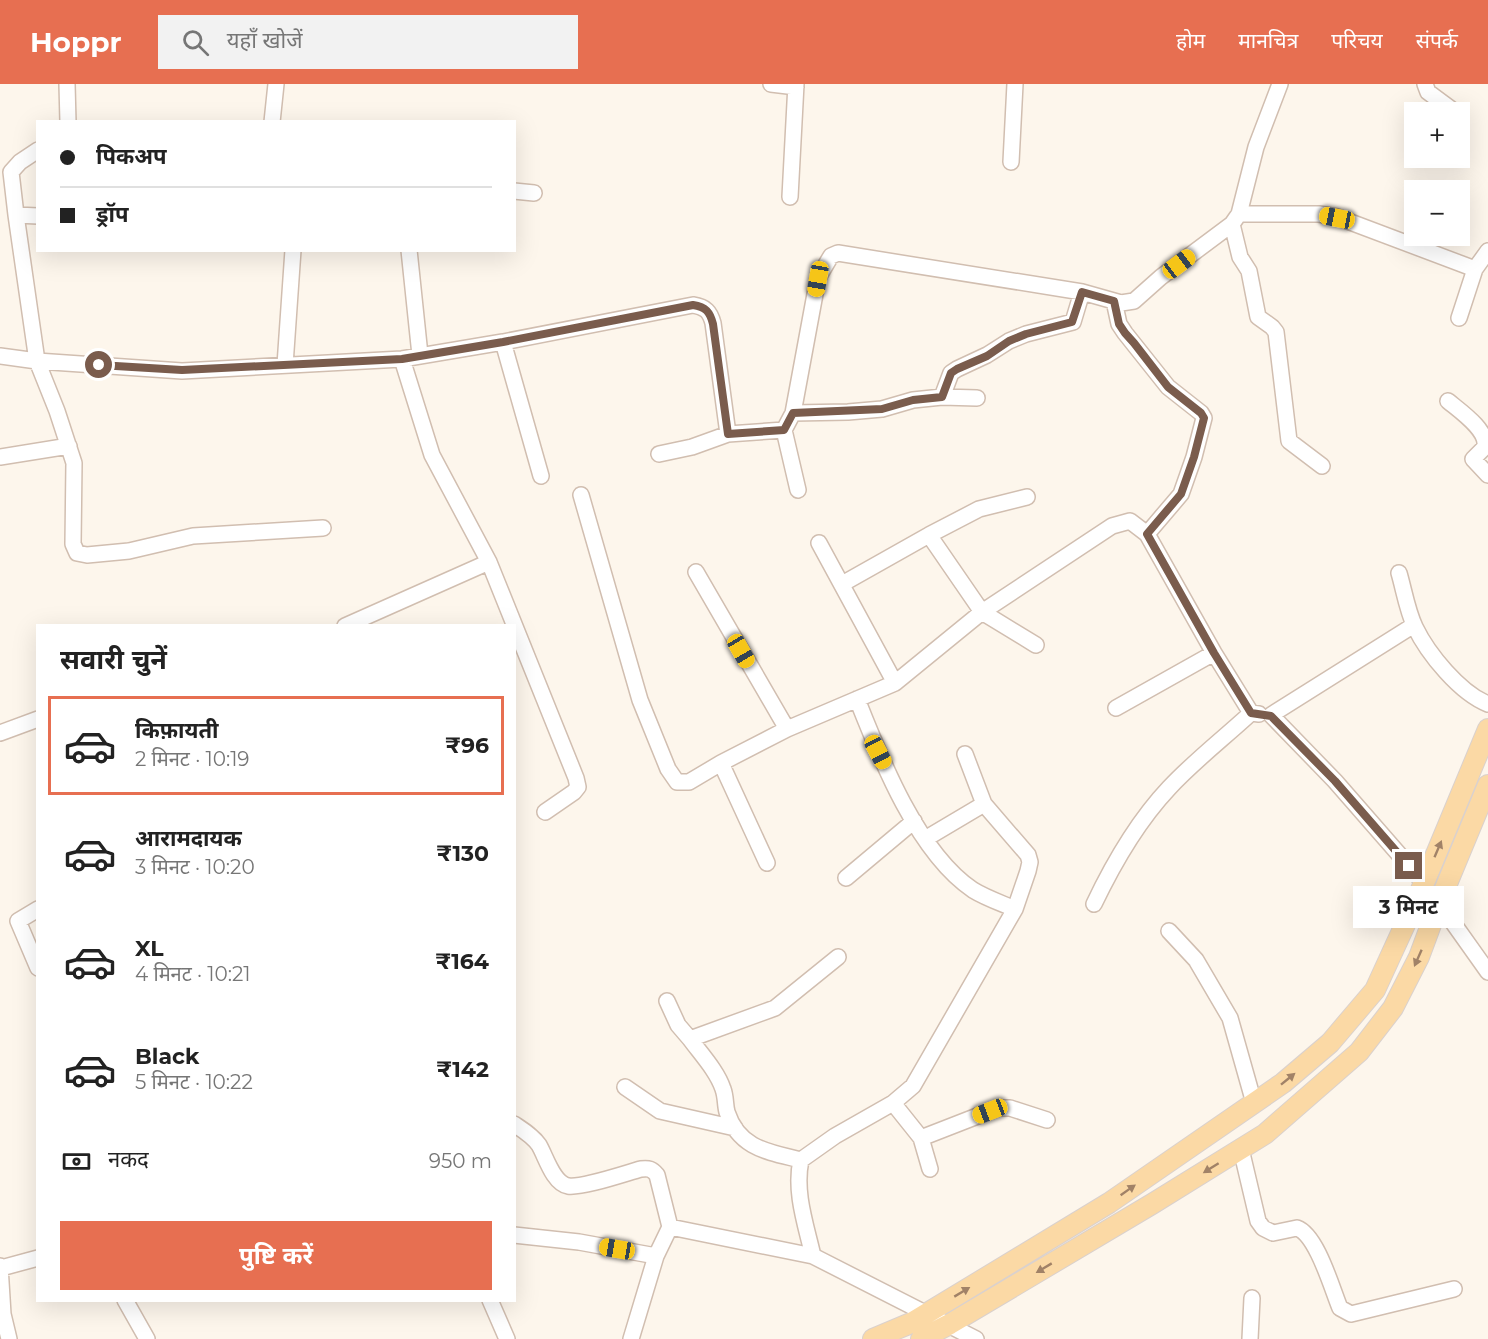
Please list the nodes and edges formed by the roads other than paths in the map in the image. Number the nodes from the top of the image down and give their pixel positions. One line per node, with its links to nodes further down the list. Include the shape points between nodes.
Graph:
1 (68, 84): 9 (street)
2 (276, 84): 10 (street)
3 (771, 84): 7 (street)
4 (1015, 84): 12 (street)
5 (1280, 84): 18 (street, via 1256,147)
6 (1425, 84): 8 (street, via 1428,92)
7 (796, 85): 15 (street)
8 (1442, 102)
9 (68, 120)
10 (272, 120)
11 (36, 151): 16 (street, via 11,172)
12 (1011, 162)
13 (516, 191): 14 (street)
14 (534, 193)
15 (789, 196)
16 (16, 215): 17 (street); 30 (street)
17 (36, 216)
18 (1236, 219): 22 (street, via 1319,214); 24 (street, via 1134,301); 41 (street, via 1241,262 1249,271 1258,317 1276,333 1289,441)
19 (1488, 251): 22 (street)
20 (293, 252): 31 (street)
21 (410, 252): 27 (street)
22 (1475, 269): 25 (street)
23 (1082, 292): 24 (street); 32 (street, via 1072,322 1018,338 957,369 951,373); 35 (street, via 838,253 831,256 818,279)
24 (1114, 301): 48 (street, via 1125,333 1168,387 1204,418 1181,494)
25 (1459, 318)
26 (503, 342): 27 (street); 37 (street, via 702,306 710,313 713,324); 43 (street)
27 (420, 355): 29 (street)
28 (0, 356): 30 (street)
29 (402, 359): 31 (street); 51 (street, via 432,455)
30 (37, 361): 31 (street, via 182,370); 38 (street)
31 (285, 365)
32 (942, 397): 33 (street); 35 (street, via 882,409)
33 (977, 398)
34 (1448, 401): 42 (street, via 1485,436 1485,447 1473,459)
35 (793, 413): 36 (street)
36 (784, 430): 37 (street); 44 (street)
37 (728, 434): 39 (street)
38 (69, 446): 40 (street); 47 (street, via 74,464 73,544 81,555 129,551 193,536)
39 (659, 454)
40 (0, 457)
41 (1322, 466)
42 (1488, 475)
43 (541, 476)
44 (798, 490)
45 (581, 495): 73 (street, via 640,700 672,777 677,782 689,782)
46 (1027, 497): 49 (street, via 978,509)
47 (323, 528)
48 (1147, 534): 55 (street, via 1130,521 1112,526); 61 (street)
49 (929, 535): 54 (street); 55 (street)
50 (819, 543): 54 (street)
51 (489, 562): 56 (street); 57 (street)
52 (696, 572): 69 (street)
53 (1399, 573): 58 (street)
54 (842, 584): 62 (street)
55 (981, 612): 60 (street); 62 (street)
56 (350, 624)
57 (514, 624)
58 (1414, 625): 64 (street, via 1440,664); 67 (street)
59 (516, 629): 76 (street, via 578,784 574,792)
60 (1036, 645)
61 (1214, 653): 65 (street); 66 (street)
62 (895, 683): 63 (street)
63 (857, 699): 69 (street); 77 (street, via 878,752)
64 (1488, 704)
65 (1116, 708)
66 (1251, 713): 67 (street); 83 (street, via 1150,810 1117,858)
67 (1271, 716): 81 (street, via 1335,781)
68 (36, 720): 71 (street)
69 (787, 729): 73 (street)
70 (1488, 729): 81 (main road, one-way to 70)
71 (0, 733)
72 (965, 754): 75 (street)
73 (721, 763): 79 (street)
74 (1488, 785): 82 (main road)
75 (984, 804): 78 (street); 84 (street, via 1028,855 1028,871)
76 (545, 812)
77 (914, 821): 78 (street); 80 (street)
78 (925, 839): 84 (street, via 939,860 964,883)
79 (767, 863)
80 (846, 878)
81 (1424, 883): 94 (main road, one-way to 81, via 1330,1043 1375,990)
82 (1439, 903): 89 (street); 99 (main road, one-way to 99, via 1419,957 1393,1008 1359,1052 1265,1134)
83 (1094, 904)
84 (1015, 909): 93 (street, via 913,1086)
85 (36, 910): 88 (street, via 18,921)
86 (1169, 931): 94 (street, via 1196,960 1230,1018)
87 (838, 957): 91 (street, via 774,1008)
88 (36, 963)
89 (1487, 970)
90 (667, 1001): 91 (street, via 678,1025)
91 (690, 1039): 97 (street, via 724,1090 727,1112)
92 (625, 1087): 97 (street, via 660,1112)
93 (893, 1103): 98 (street); 100 (street)
94 (1254, 1103): 112 (main road, one-way to 94, via 1109,1203)
95 (1047, 1120): 98 (street, via 998,1108)
96 (516, 1126): 102 (street, via 538,1144 566,1185 641,1169 653,1171)
97 (735, 1128): 100 (street, via 753,1147)
98 (921, 1138): 101 (street)
99 (1241, 1149): 108 (street, via 1258,1221 1273,1233 1297,1228 1307,1234 1345,1312 1351,1314); 113 (main road, one-way to 113)
100 (801, 1160): 105 (street, via 799,1193)
101 (930, 1169)
102 (670, 1227): 104 (street); 105 (street)
103 (516, 1235): 104 (street)
104 (656, 1256): 117 (street)
105 (813, 1256): 112 (street)
106 (36, 1258): 107 (street)
107 (1, 1267): 114 (street, via 3,1314)
108 (1454, 1289)
109 (1252, 1298): 121 (street)
110 (126, 1302): 115 (street)
111 (491, 1302): 116 (street)
112 (927, 1314): 113 (street); 118 (main road)
113 (950, 1324): 119 (main road); 120 (street)
114 (9, 1339)
115 (147, 1339)
116 (507, 1339)
117 (632, 1339)
118 (873, 1339)
119 (921, 1339)
120 (976, 1339)
121 (1250, 1339)

